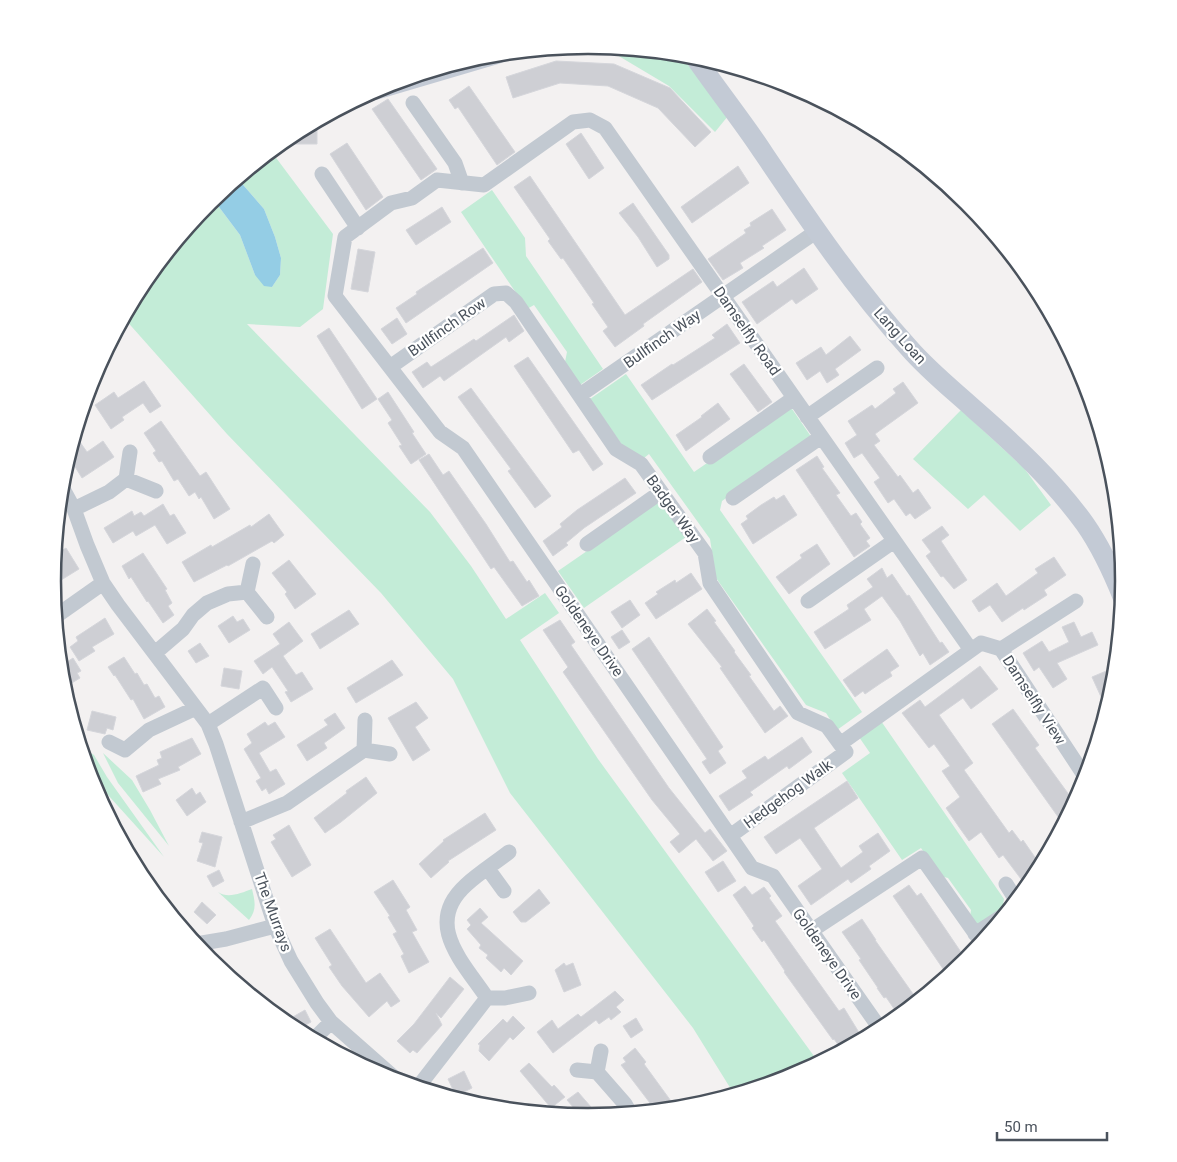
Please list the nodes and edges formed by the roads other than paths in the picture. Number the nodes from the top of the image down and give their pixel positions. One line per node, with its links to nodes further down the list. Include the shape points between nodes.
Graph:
1 (702, 67): 7 (street, Lang Loan)
2 (413, 103): 4 (street, via 455,163)
3 (322, 174): 6 (street)
4 (462, 183): 5 (street, Goldeneye Drive); 6 (street, Goldeneye Drive, via 437,180 412,198 391,203)
5 (484, 186): 9 (street, Damselfly Road, via 573,122 590,120 605,128)
6 (358, 228): 10 (street, Goldeneye Drive, via 345,237 335,296)
7 (817, 232): 9 (street, Bullfinch Way); 27 (street, Lang Loan, via 867,300 910,350 999,431 1064,497 1086,526)
8 (506, 293): 10 (street, Bullfinch Row, via 494,294); 12 (street, Badger Way, via 516,302)
9 (723, 297): 12 (street, Bullfinch Way); 13 (street, Damselfly Road)
10 (390, 367): 47 (street, Goldeneye Drive, via 440,432 463,448)
11 (877, 368): 14 (street)
12 (580, 395): 20 (street, Badger Way, via 616,449 641,464)
13 (794, 398): 14 (street, Damselfly Road); 17 (street)
14 (807, 417): 15 (street, Damselfly Road)
15 (821, 437): 22 (street); 24 (street, Damselfly Road)
16 (130, 452): 18 (street)
17 (710, 457)
18 (126, 479): 19 (street); 23 (street, via 109,492)
19 (156, 491)
20 (661, 492): 25 (street); 42 (street, Badger Way, via 705,553 710,583 798,713 827,726)
21 (68, 498): 23 (street, The Murrays)
22 (733, 498)
23 (74, 509): 28 (street, The Murrays)
24 (894, 541): 30 (street); 35 (street, Damselfly Road)
25 (587, 544)
26 (253, 564): 29 (street)
27 (1116, 581)
28 (103, 583): 32 (street); 36 (street, The Murrays)
29 (247, 592): 33 (street); 36 (street, via 228,594 207,604)
30 (808, 601)
31 (1076, 601): 34 (street)
32 (62, 613)
33 (267, 616)
34 (1001, 649): 35 (street, Damselfly View, via 981,643); 45 (street, Damselfly View)
35 (971, 650): 42 (street, Hedgehog Walk)
36 (154, 653): 37 (street, The Murrays)
37 (196, 708): 40 (street, The Murrays); 41 (street, via 149,730 125,755)
38 (276, 708): 40 (street, via 263,688)
39 (365, 720): 43 (street)
40 (208, 724): 46 (street, The Murrays)
41 (109, 742)
42 (843, 748): 47 (street, Hedgehog Walk)
43 (364, 750): 44 (street); 46 (street, via 287,803)
44 (390, 754)
45 (1081, 770)
46 (241, 822): 53 (street, The Murrays)
47 (730, 836): 54 (street, Goldeneye Drive, via 752,868 773,876)
48 (509, 852): 49 (street)
49 (488, 869): 51 (street); 58 (street, via 467,884 451,902 446,917 449,940)
50 (1006, 884): 52 (street)
51 (504, 892)
52 (1012, 894)
53 (275, 926): 56 (street); 59 (street, The Murrays, via 291,961)
54 (811, 930): 55 (street, via 922,858); 60 (street, Goldeneye Drive)
55 (977, 937)
56 (205, 943)
57 (530, 993): 58 (street)
58 (487, 998): 66 (street)
59 (331, 1022): 61 (street); 63 (street, The Murrays)
60 (875, 1023)
61 (319, 1034)
62 (601, 1051): 65 (street)
63 (380, 1065)
64 (577, 1070): 65 (street)
65 (597, 1072): 67 (street)
66 (423, 1081)
67 (626, 1107)

